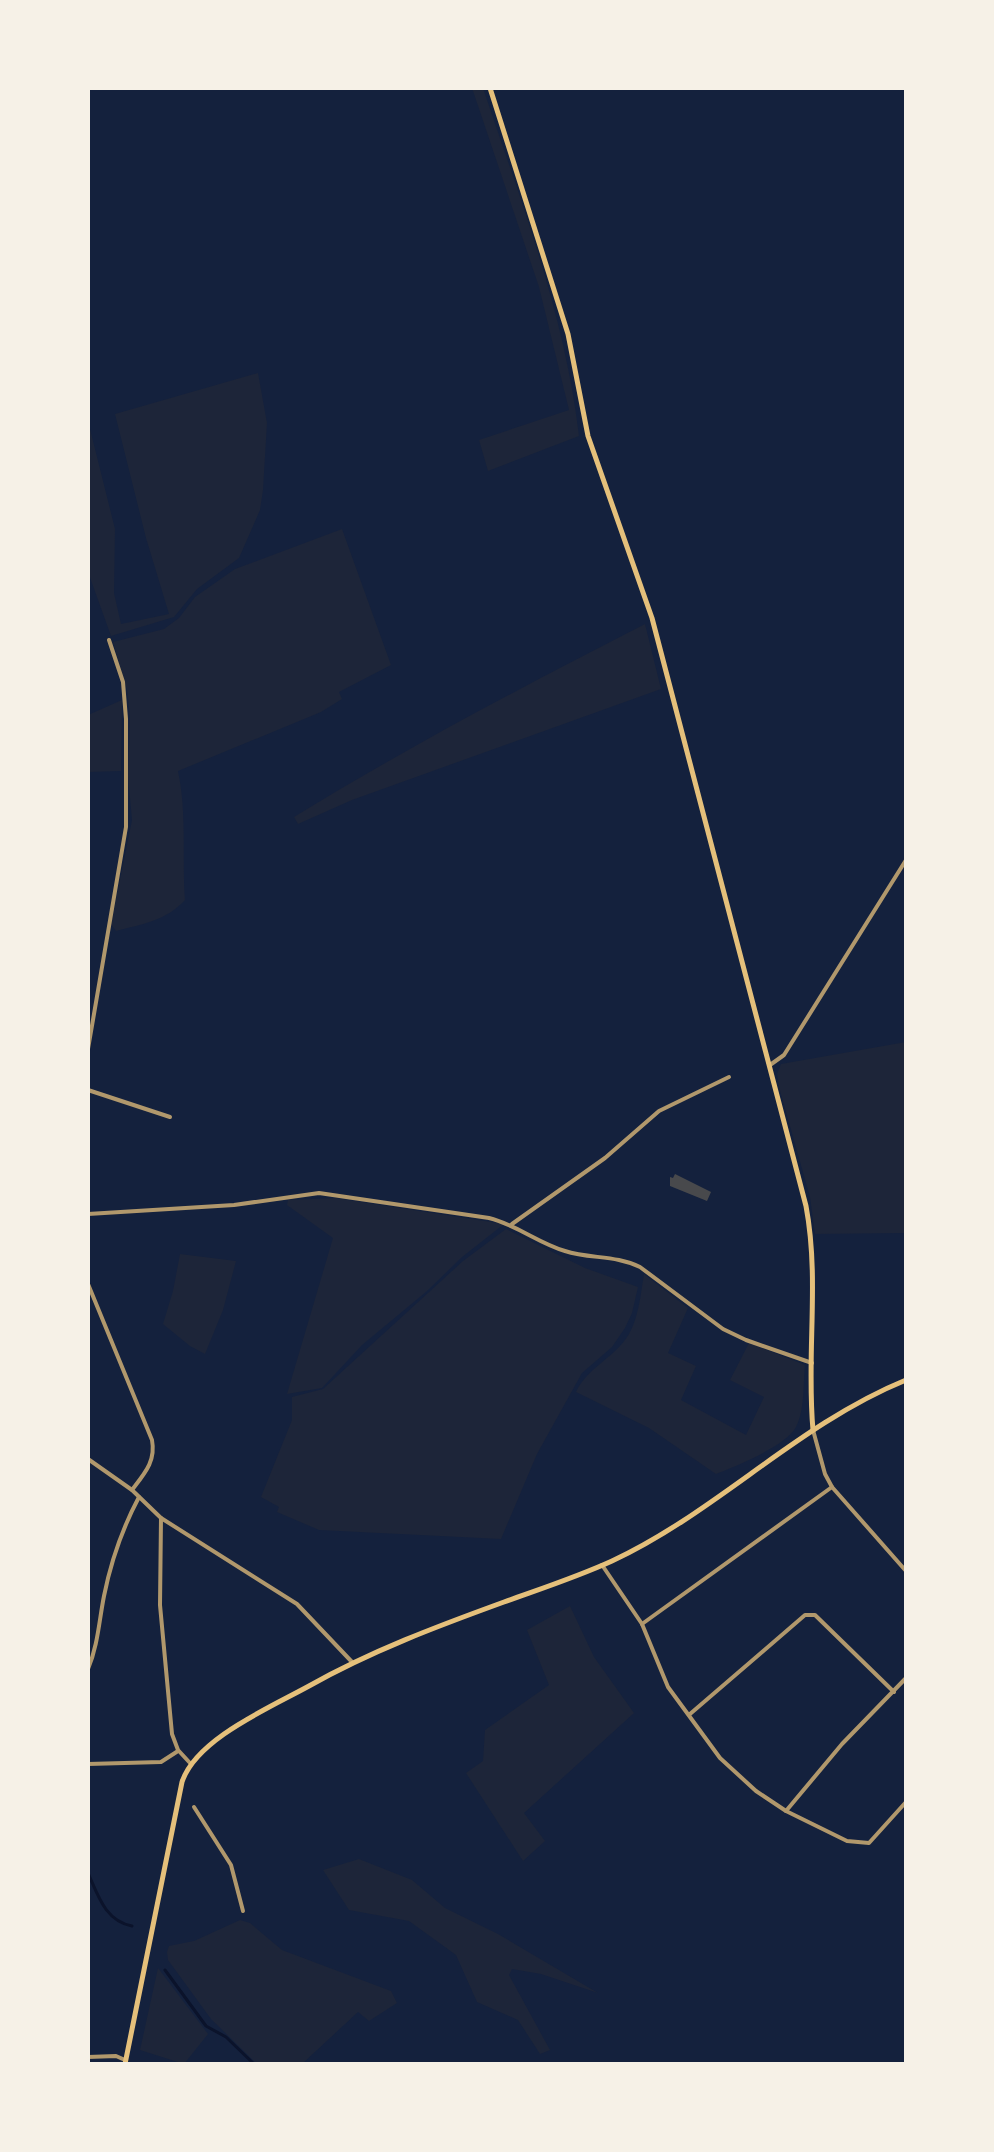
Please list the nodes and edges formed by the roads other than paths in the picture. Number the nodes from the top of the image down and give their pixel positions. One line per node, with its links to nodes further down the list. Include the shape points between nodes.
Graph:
1 (490, 88): 5 (main road, via 568,334 588,436 657,632)
2 (109, 640): 4 (street, via 123,682 126,827)
3 (906, 860): 5 (street, via 784,1055)
4 (88, 1049)
5 (768, 1066): 12 (main road, via 811,1234)
6 (729, 1077): 10 (street, via 659,1111 605,1158)
7 (88, 1090): 8 (street)
8 (170, 1117)
9 (88, 1214): 10 (street, via 234,1205 319,1193)
10 (512, 1224): 12 (street, via 561,1250 627,1260 723,1329)
11 (88, 1284): 17 (street, via 152,1440 154,1456)
12 (812, 1363): 14 (main road)
13 (906, 1380): 14 (main road)
14 (813, 1430): 16 (street); 20 (main road, via 695,1513)
15 (88, 1459): 17 (street)
16 (832, 1487): 21 (street); 22 (street)
17 (132, 1490): 18 (street)
18 (139, 1497): 19 (street); 24 (street, via 113,1555)
19 (161, 1518): 23 (street, via 297,1604); 28 (street, via 162,1632)
20 (602, 1565): 22 (street); 23 (main road)
21 (906, 1571)
22 (642, 1624): 27 (street, via 668,1687)
23 (352, 1662): 29 (main road, via 210,1743)
24 (88, 1669)
25 (906, 1678): 26 (street)
26 (894, 1692): 27 (street, via 815,1615 805,1615); 33 (street)
27 (690, 1714): 33 (street, via 720,1758)
28 (178, 1750): 29 (street); 30 (street, via 161,1762)
29 (190, 1763): 36 (main road)
30 (88, 1764)
31 (906, 1802): 33 (street, via 869,1843 847,1841)
32 (194, 1807): 34 (street, via 231,1865)
33 (786, 1811)
34 (243, 1911)
35 (88, 2057): 36 (street, via 116,2056)
36 (126, 2062)

